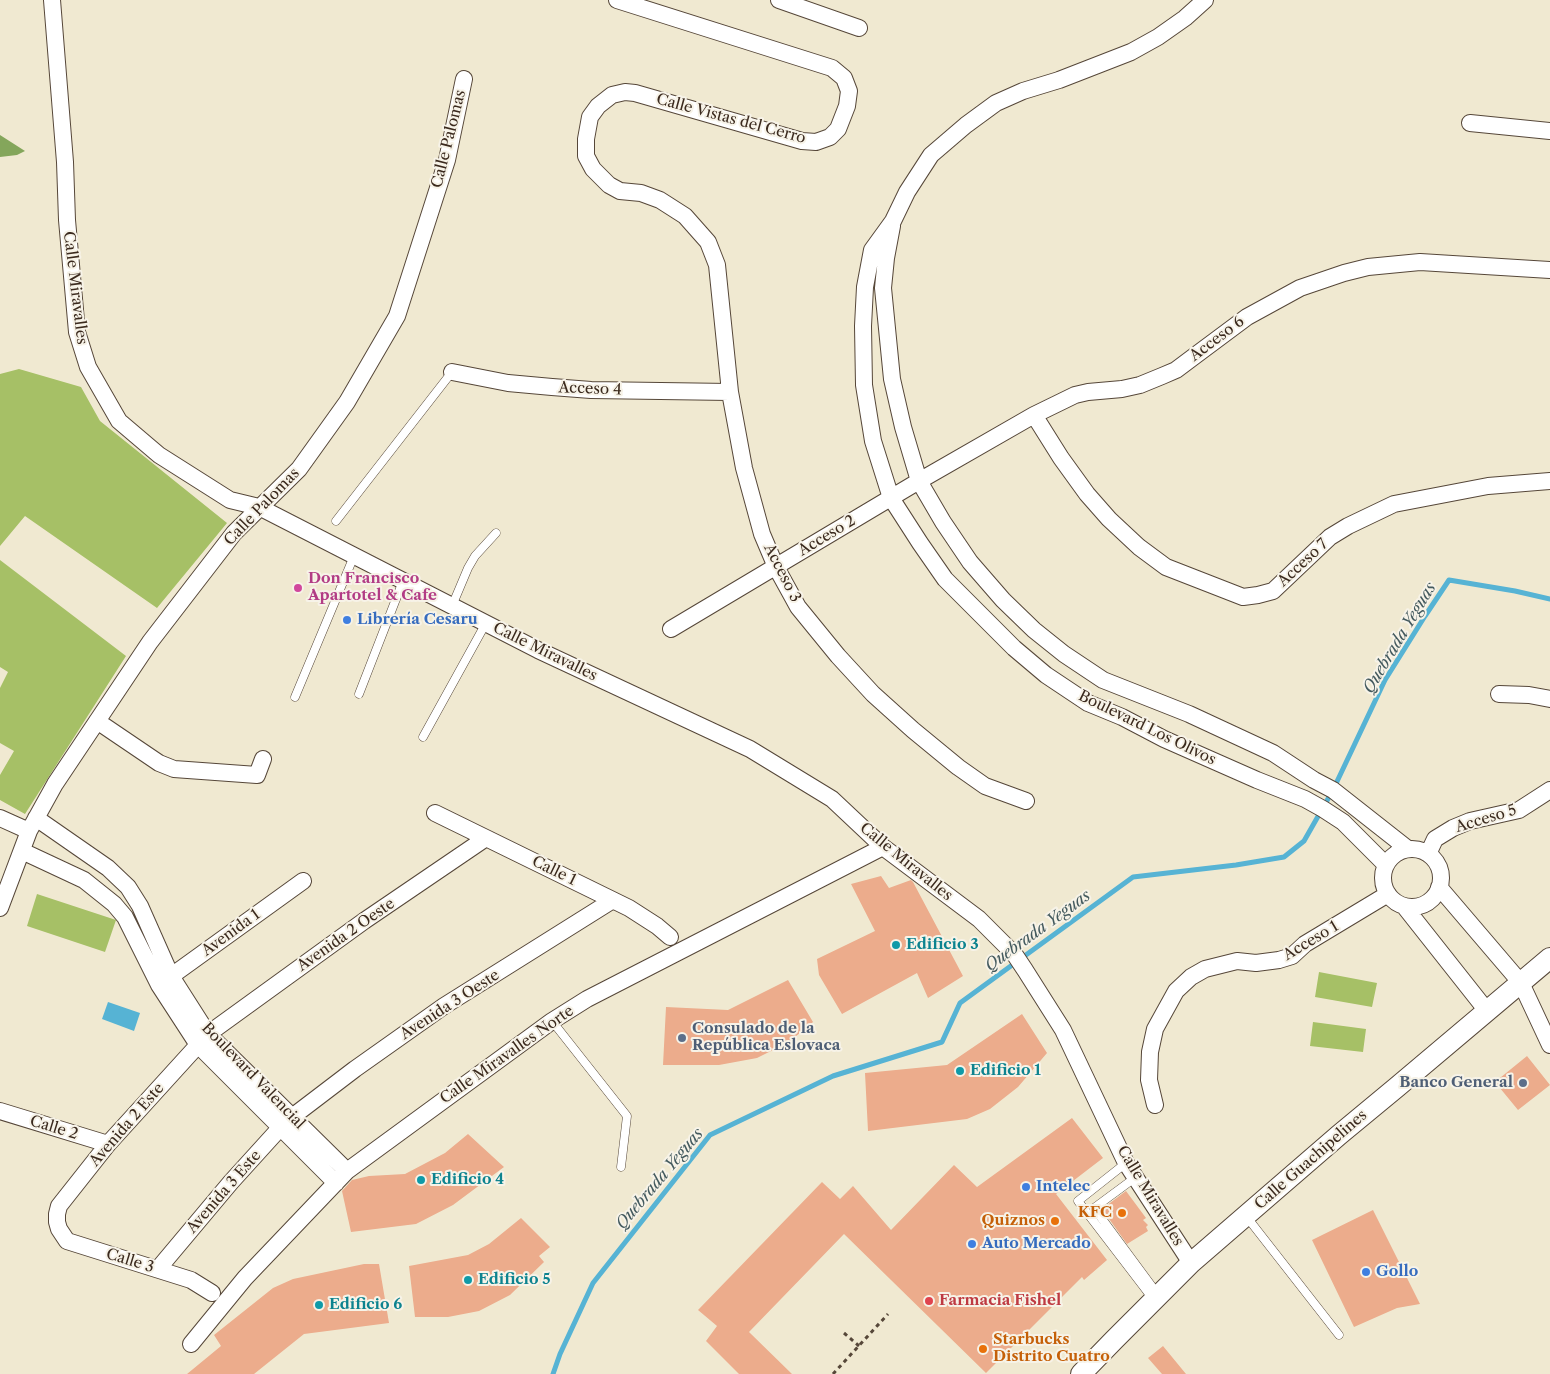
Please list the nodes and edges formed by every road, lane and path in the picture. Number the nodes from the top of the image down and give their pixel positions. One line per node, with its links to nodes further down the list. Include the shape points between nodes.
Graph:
1 (52, 0): 18 (street, Calle Miravalles, via 71,273 77,332 88,367 119,420 159,455 230,500)
2 (617, 0): 10 (street, Calle Vistas del Cerro, via 832,68 844,78 849,91 838,129 830,137 816,142 802,141 636,93 612,94 598,106 590,117 586,139 586,156 593,169 620,191 641,193 660,200 686,216)
3 (779, 0): 5 (street)
4 (1204, 0): 9 (street, Boulevard Los Olivos, via 1185,18 1131,52 996,103 930,155)
5 (859, 28)
6 (464, 79): 18 (street, Calle Palomas, via 447,160 397,316 347,402 299,469)
7 (1470, 123): 8 (street)
8 (1550, 131)
9 (893, 221): 16 (street, Boulevard Los Olivos, via 883,288 892,379); 17 (street, Boulevard Los Olivos, via 872,250 865,287 864,385 873,441)
10 (708, 242): 13 (street, Acceso 3, via 717,265)
11 (1550, 270): 14 (street, Acceso 6, via 1420,262 1344,273 1300,288 1254,313 1176,370 1140,386 1075,395)
12 (452, 372): 13 (street, Acceso 4, via 508,383 591,390); 19 (lane)
13 (730, 392): 22 (street, Acceso 3, via 744,468 762,534)
14 (1034, 415): 15 (street, Acceso 7, via 1086,494 1139,547 1166,568 1244,597 1273,591 1330,537 1394,504 1488,486); 16 (street, Acceso 6)
15 (1550, 480)
16 (919, 481): 17 (street, Acceso 6); 28 (street, Boulevard Los Olivos, via 970,562 1002,600 1064,654 1103,680)
17 (898, 494): 22 (street, Acceso 2); 32 (street, Boulevard Los Olivos, via 946,579 1014,648 1088,702)
18 (259, 507): 21 (street, Calle Miravalles); 33 (street, Calle Palomas, via 234,533 150,642)
19 (336, 521)
20 (496, 533): 24 (lane, via 475,556)
21 (354, 556): 23 (street, Calle Miravalles); 30 (lane)
22 (776, 567): 26 (street, Acceso 2); 37 (street, Acceso 3, via 798,607 872,694 985,786)
23 (403, 581): 24 (street, Calle Miravalles); 27 (lane)
24 (452, 606): 25 (street, Calle Miravalles)
25 (486, 623): 34 (lane); 42 (street, Calle Miravalles, via 750,749 832,799)
26 (671, 629)
27 (359, 694)
28 (1140, 694): 32 (street); 43 (street, Boulevard Los Olivos, via 1273,753 1334,790)
29 (1499, 694): 31 (street)
30 (296, 697)
31 (1550, 699)
32 (1122, 716): 46 (street, Boulevard Los Olivos, via 1164,739 1322,809 1343,822)
33 (97, 721): 35 (street, via 159,763 174,769 256,775); 40 (street, Calle Palomas)
34 (423, 737)
35 (263, 759)
36 (1550, 790): 45 (street, Acceso 5, via 1519,810 1453,828 1435,839)
37 (1026, 801)
38 (435, 813): 41 (street, Calle 1)
39 (0, 818): 40 (street, Boulevard Valencial)
40 (32, 825): 44 (street, Calle Palomas); 55 (street, Boulevard Valencial, via 108,868 128,887 140,906)
41 (486, 838): 50 (street, Calle 1); 59 (street, Avenida 2 Oeste, via 364,921)
42 (883, 847): 58 (street, Calle Miravalles Norte, via 587,999); 65 (street, Calle Miravalles, via 979,920 1015,955 1063,1030)
43 (1408, 849): 45 (street); 46 (street, via 1399,852)
44 (22, 852): 52 (street, Calle Palomas); 55 (street, Boulevard Valencial, via 84,880 114,904)
45 (1428, 854): 48 (street, via 1437,863 1441,875)
46 (1386, 864): 49 (street, via 1383,880)
47 (303, 881): 55 (street, Avenida 1)
48 (1439, 887): 51 (street, via 1424,904); 56 (street)
49 (1388, 894): 51 (street); 61 (street, Acceso 1, via 1305,944 1292,956 1256,963 1238,961 1205,969 1176,991 1155,1029 1150,1052 1149,1080)
50 (614, 900): 53 (street, Calle 1, via 644,916); 63 (street, Avenida 3 Oeste, via 444,1006)
51 (1404, 906): 57 (street)
52 (0, 908)
53 (670, 937)
54 (1550, 958): 56 (street, Calle Guachipelines)
55 (165, 981): 59 (street, Boulevard Valencial)
56 (1521, 983): 57 (street, Calle Guachipelines); 60 (street)
57 (1487, 1011): 70 (street, Calle Guachipelines)
58 (552, 1021): 66 (lane, via 627,1116); 67 (street, Calle Miravalles Norte)
59 (203, 1039): 63 (street, Boulevard Valencial); 64 (street, Avenida 2 Este)
60 (1550, 1045)
61 (1155, 1105)
62 (0, 1112): 64 (street, Calle 2)
63 (286, 1123): 67 (street, Boulevard Valencial); 69 (street, Boulevard Valencial); 73 (street, Avenida 3 Este)
64 (108, 1144): 71 (street, Avenida 2 Este, via 59,1206)
65 (1126, 1162): 68 (street, Calle Miravalles); 75 (lane, via 1078,1201)
66 (621, 1167)
67 (347, 1171): 69 (street, Calle Miravalles Norte)
68 (1136, 1177): 72 (street, Calle Miravalles); 75 (lane, via 1094,1208)
69 (336, 1183): 79 (street, Calle Miravalles Norte, via 245,1278)
70 (1246, 1216): 72 (street, Calle Guachipelines); 78 (lane)
71 (57, 1222): 73 (street, Calle 3, via 67,1241)
72 (1191, 1263): 75 (street, Calle Guachipelines)
73 (158, 1269): 74 (street, Calle 3, via 191,1280)
74 (212, 1294)
75 (1156, 1298): 82 (street, Calle Guachipelines)
76 (888, 1314): 80 (path)
77 (844, 1333): 80 (path)
78 (1339, 1335)
79 (191, 1344)
80 (859, 1346): 81 (path)
81 (833, 1374)
82 (1082, 1374)

